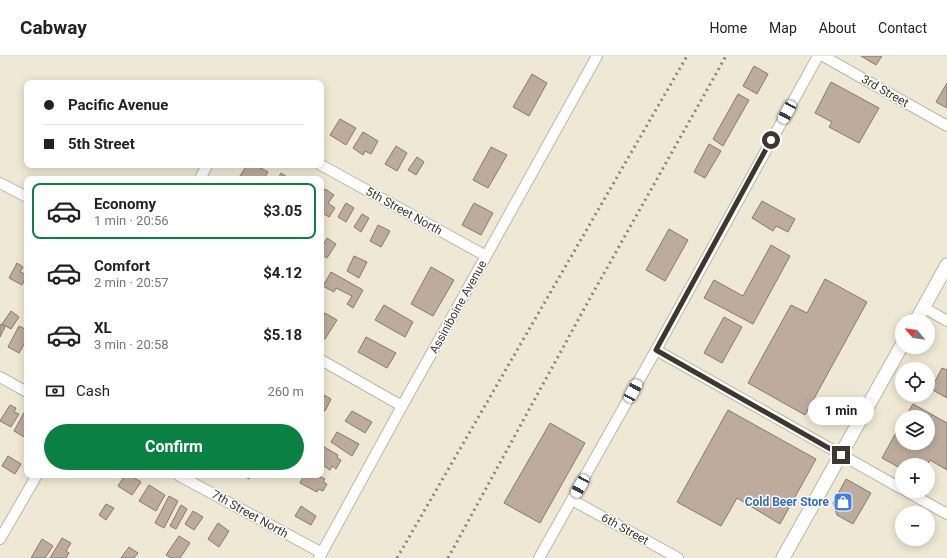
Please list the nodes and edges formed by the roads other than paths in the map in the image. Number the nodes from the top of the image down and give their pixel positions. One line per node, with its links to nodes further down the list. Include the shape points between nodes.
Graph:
1 (597, 56): 8 (street, Assiniboine Avenue)
2 (818, 56): 13 (street)
3 (823, 56): 4 (street, 3rd Street)
4 (947, 126)
5 (324, 167): 8 (street, 5th Street North)
6 (0, 183): 7 (street)
7 (24, 195)
8 (486, 256): 18 (street, Assiniboine Avenue)
9 (947, 264): 10 (street)
10 (923, 308): 11 (street); 12 (street)
11 (920, 314)
12 (947, 321)
13 (656, 350): 19 (street); 24 (street)
14 (897, 354): 19 (street)
15 (324, 362): 18 (street)
16 (0, 377): 17 (street)
17 (24, 390)
18 (402, 406): 27 (street, Assiniboine Avenue)
19 (841, 455): 22 (street); 30 (street)
20 (35, 478): 26 (street)
21 (183, 478): 27 (street, 7th Street North)
22 (895, 485)
23 (918, 498): 25 (street)
24 (572, 500): 28 (street); 29 (street, 6th Street)
25 (947, 514)
26 (0, 539)
27 (320, 556)
28 (539, 558)
29 (678, 558)
30 (784, 558)

